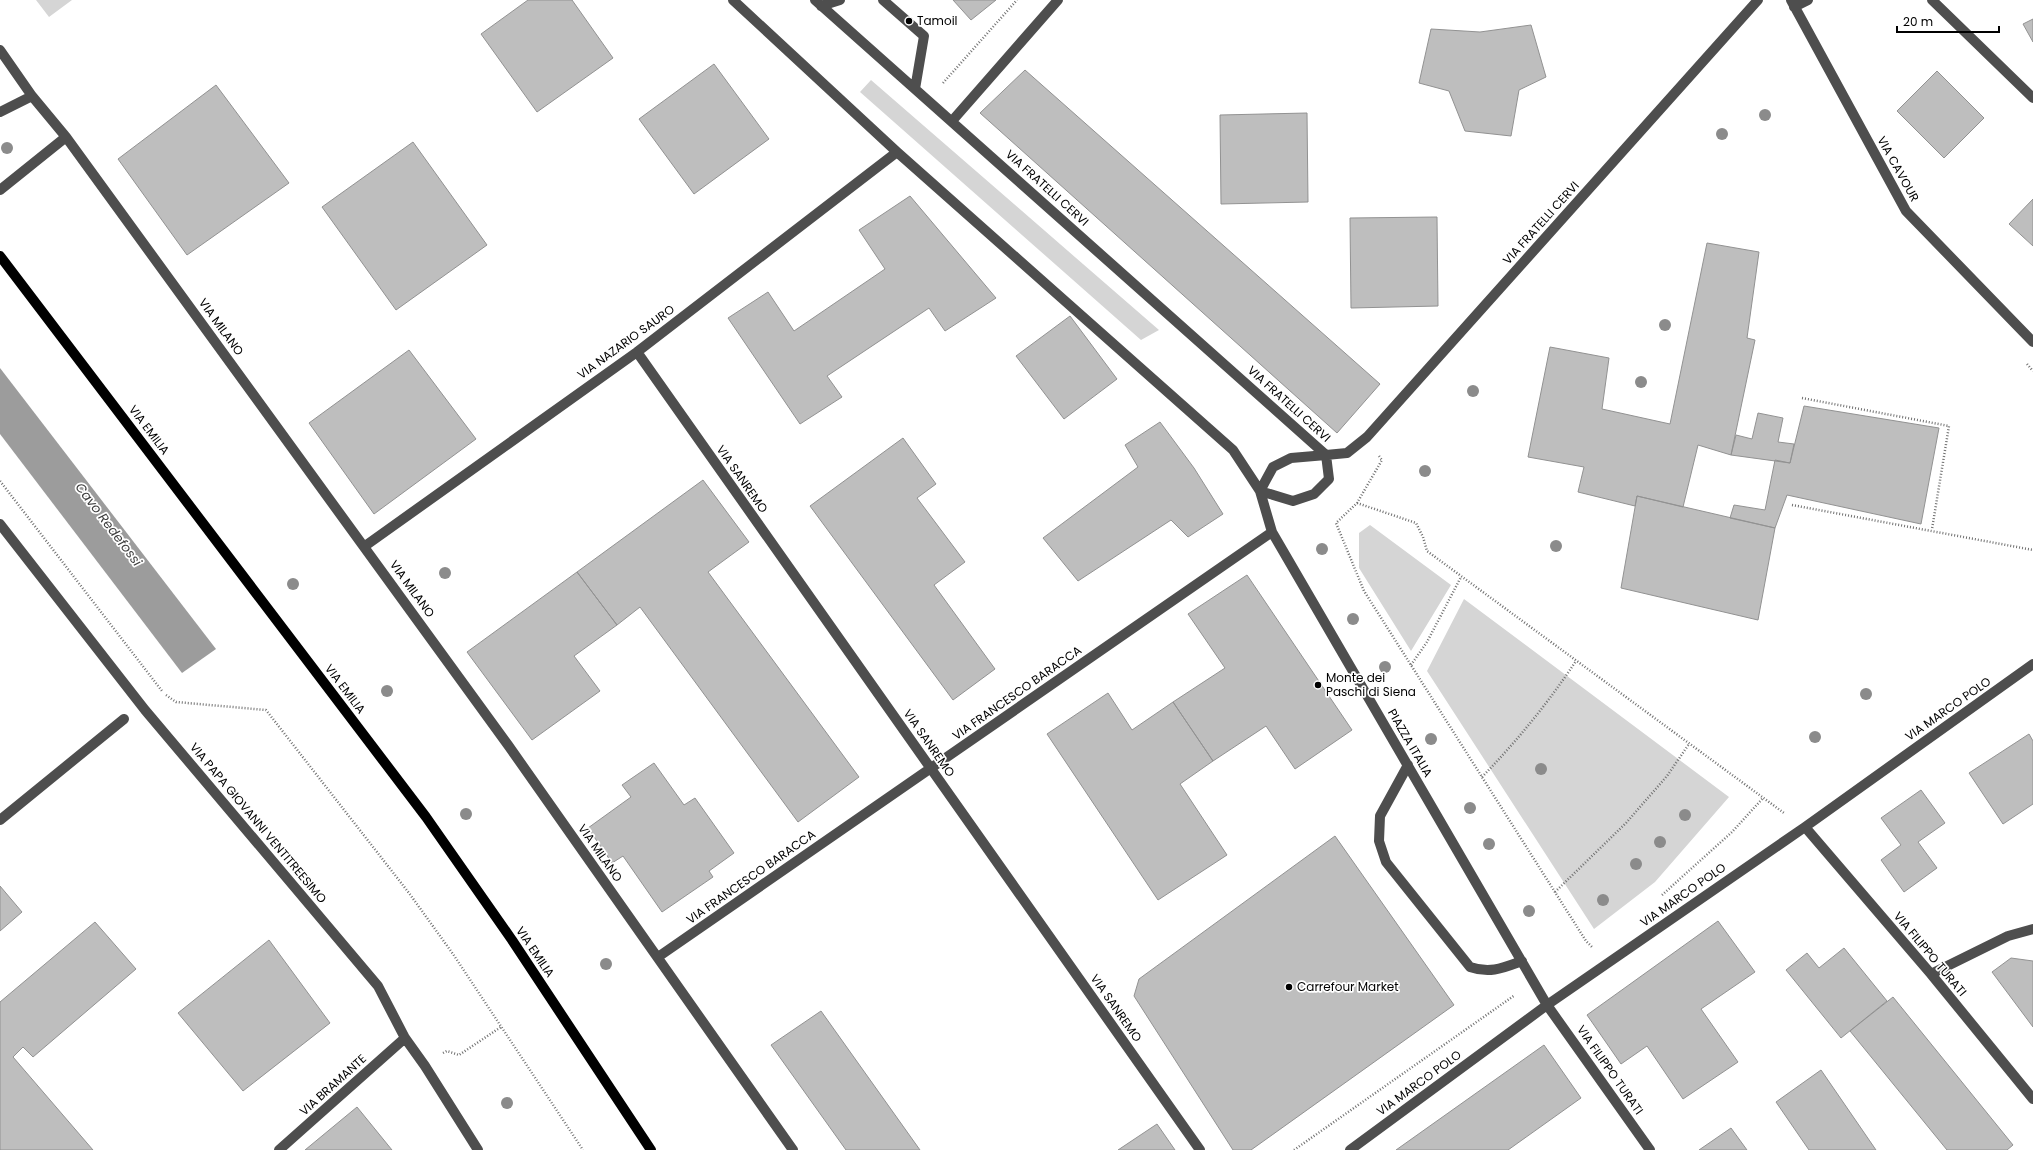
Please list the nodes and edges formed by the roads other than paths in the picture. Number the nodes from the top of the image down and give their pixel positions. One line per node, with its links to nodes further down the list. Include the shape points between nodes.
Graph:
1 (733, 0): 17 (street)
2 (840, 0): 8 (street)
3 (883, 0): 11 (street, via 924,36)
4 (1058, 0): 15 (street)
5 (1758, 0): 22 (street, VIA FRATELLI CERVI, via 1366,437 1347,453)
6 (1808, 0): 9 (street)
7 (1932, 0): 13 (street)
8 (818, 3): 11 (street, VIA FRATELLI CERVI)
9 (1792, 3): 20 (street, VIA CAVOUR, via 1906,210)
10 (0, 50): 12 (street, VIA MILANO)
11 (915, 89): 15 (street, VIA FRATELLI CERVI)
12 (32, 96): 14 (street); 16 (street, VIA MILANO)
13 (2033, 98)
14 (0, 112)
15 (952, 121): 22 (street, VIA FRATELLI CERVI)
16 (66, 137): 18 (street); 26 (street, VIA MILANO)
17 (897, 152): 21 (street, VIA NAZARIO SAURO); 23 (street, via 1233,450)
18 (0, 190)
19 (0, 256): 42 (main road, VIA EMILIA, via 426,817 512,940)
20 (2033, 342)
21 (636, 352): 26 (street, VIA NAZARIO SAURO); 30 (street, VIA SANREMO)
22 (1326, 455): 23 (street, via 1291,458 1273,467); 23 (street, via 1329,479 1314,494 1293,501)
23 (1260, 491): 25 (street, PIAZZA ITALIA)
24 (0, 524): 38 (street, VIA PAPA GIOVANNI VENTITREESIMO, via 146,710 378,986)
25 (1272, 532): 29 (street, PIAZZA ITALIA); 30 (street, VIA FRANCESCO BARACCA)
26 (365, 546): 34 (street, VIA MILANO)
27 (2033, 664): 32 (street, VIA MARCO POLO)
28 (124, 719): 31 (street)
29 (1408, 765): 35 (street, PIAZZA ITALIA); 35 (street, via 1380,816 1379,841 1386,862 1470,967 1481,971 1496,971)
30 (931, 769): 34 (street, VIA FRANCESCO BARACCA); 44 (street, VIA SANREMO)
31 (0, 820)
32 (1805, 827): 36 (street, VIA FILIPPO TURATI); 37 (street, VIA MARCO POLO)
33 (2033, 929): 36 (street, via 2008,936)
34 (658, 957): 43 (street, VIA MILANO)
35 (1522, 961): 37 (street, PIAZZA ITALIA)
36 (1931, 974): 39 (street, VIA FILIPPO TURATI)
37 (1548, 1005): 45 (street, VIA MARCO POLO); 46 (street, VIA FILIPPO TURATI)
38 (405, 1038): 40 (street, VIA BRAMANTE); 41 (street, VIA PAPA GIOVANNI VENTITREESIMO)
39 (2033, 1099)
40 (279, 1150)
41 (478, 1150)
42 (651, 1150)
43 (793, 1150)
44 (1200, 1150)
45 (1350, 1150)
46 (1650, 1150)

